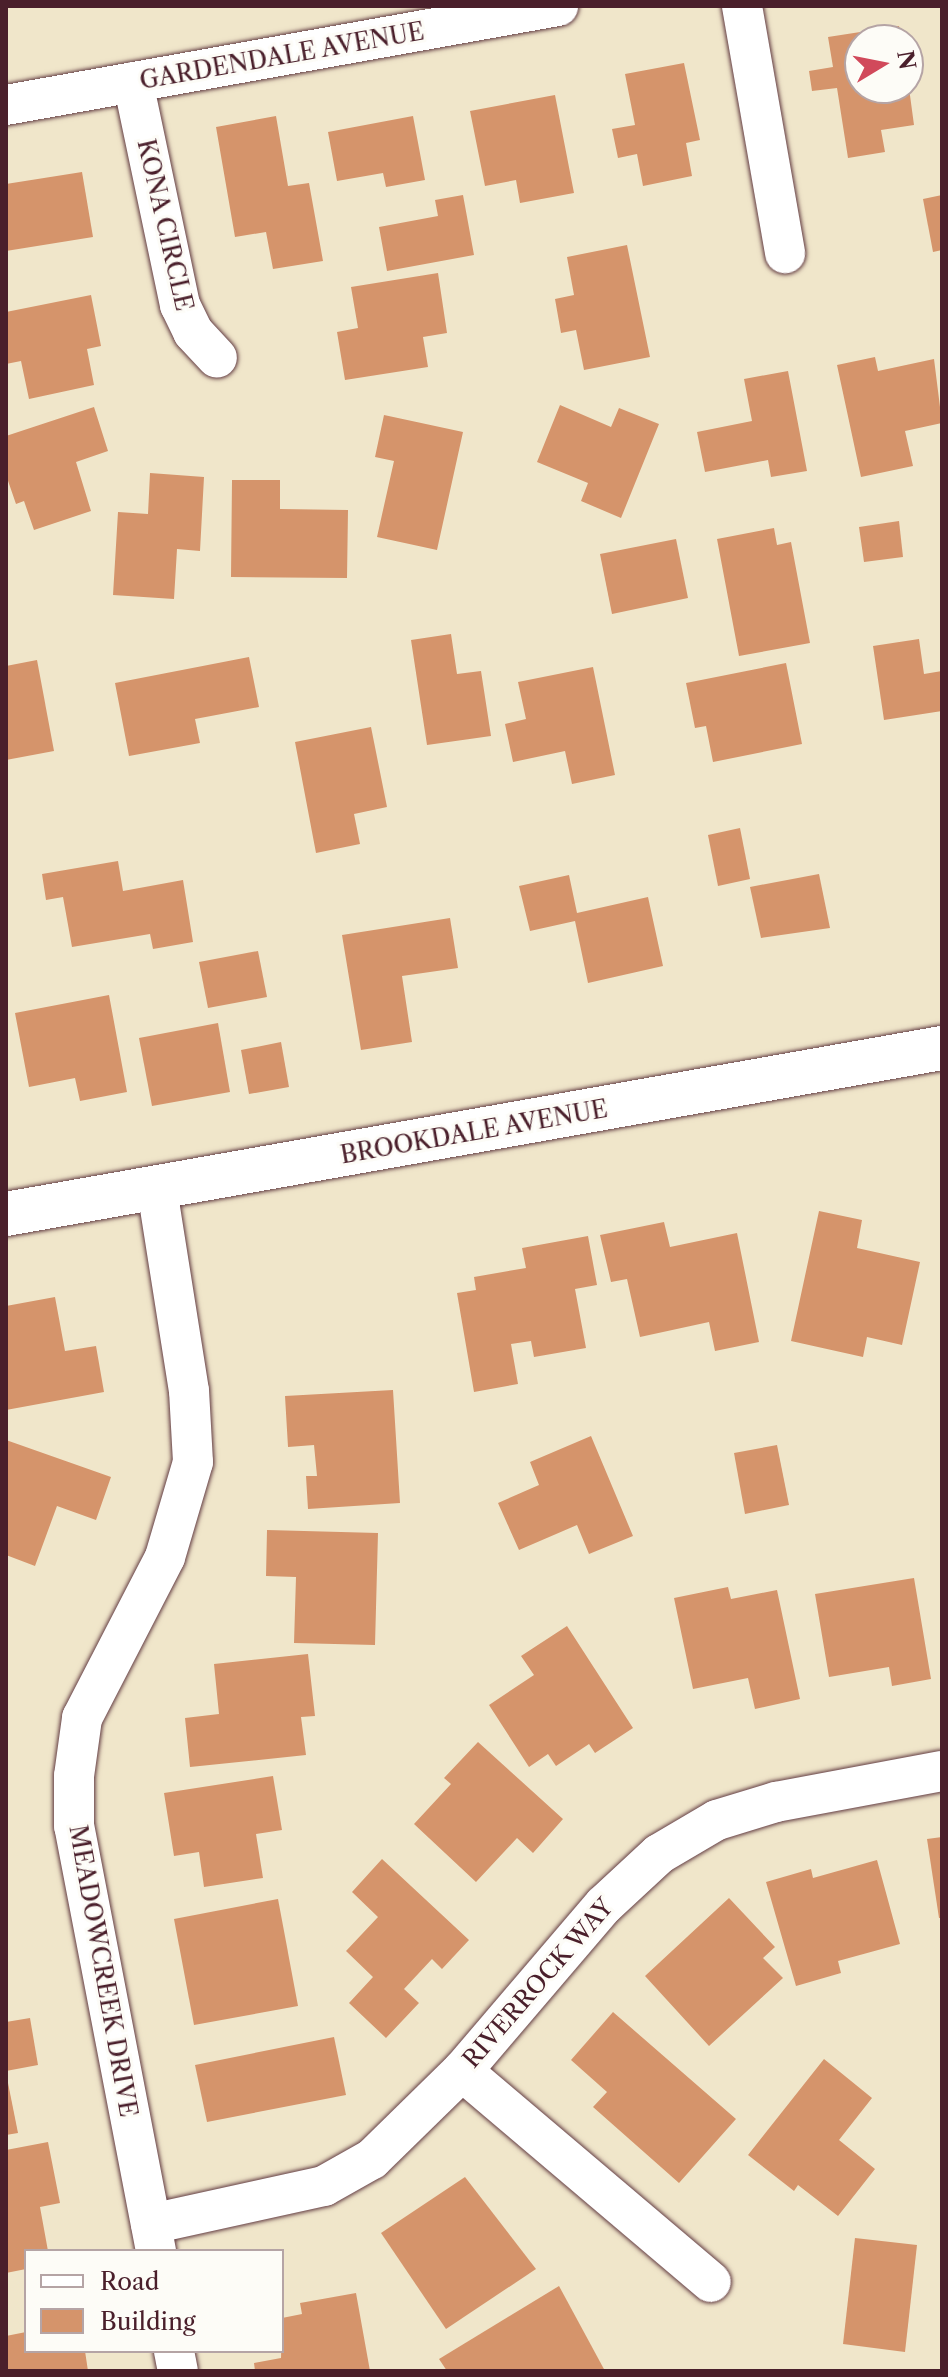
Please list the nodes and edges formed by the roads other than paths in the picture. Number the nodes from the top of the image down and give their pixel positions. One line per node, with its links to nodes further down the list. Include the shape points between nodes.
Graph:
1 (558, 6): 3 (street, GARDENDALE AVENUE)
2 (742, 6): 6 (street)
3 (425, 18): 4 (street, GARDENDALE AVENUE)
4 (133, 82): 5 (street, GARDENDALE AVENUE); 7 (street, KONA CIRCLE, via 180,305 193,332)
5 (6, 105)
6 (785, 253)
7 (217, 358)
8 (942, 1048): 9 (street, BROOKDALE AVENUE)
9 (157, 1188): 10 (street, BROOKDALE AVENUE); 13 (street, MEADOWCREEK DRIVE, via 189,1391 193,1462 165,1557 82,1718 74,1776 74,1826)
10 (6, 1214)
11 (942, 1771): 12 (street, RIVERROCK WAY, via 776,1802 717,1820 659,1854 604,1905)
12 (462, 2071): 13 (street, RIVERROCK WAY, via 372,2159 324,2186); 14 (street)
13 (153, 2238)
14 (711, 2282)

